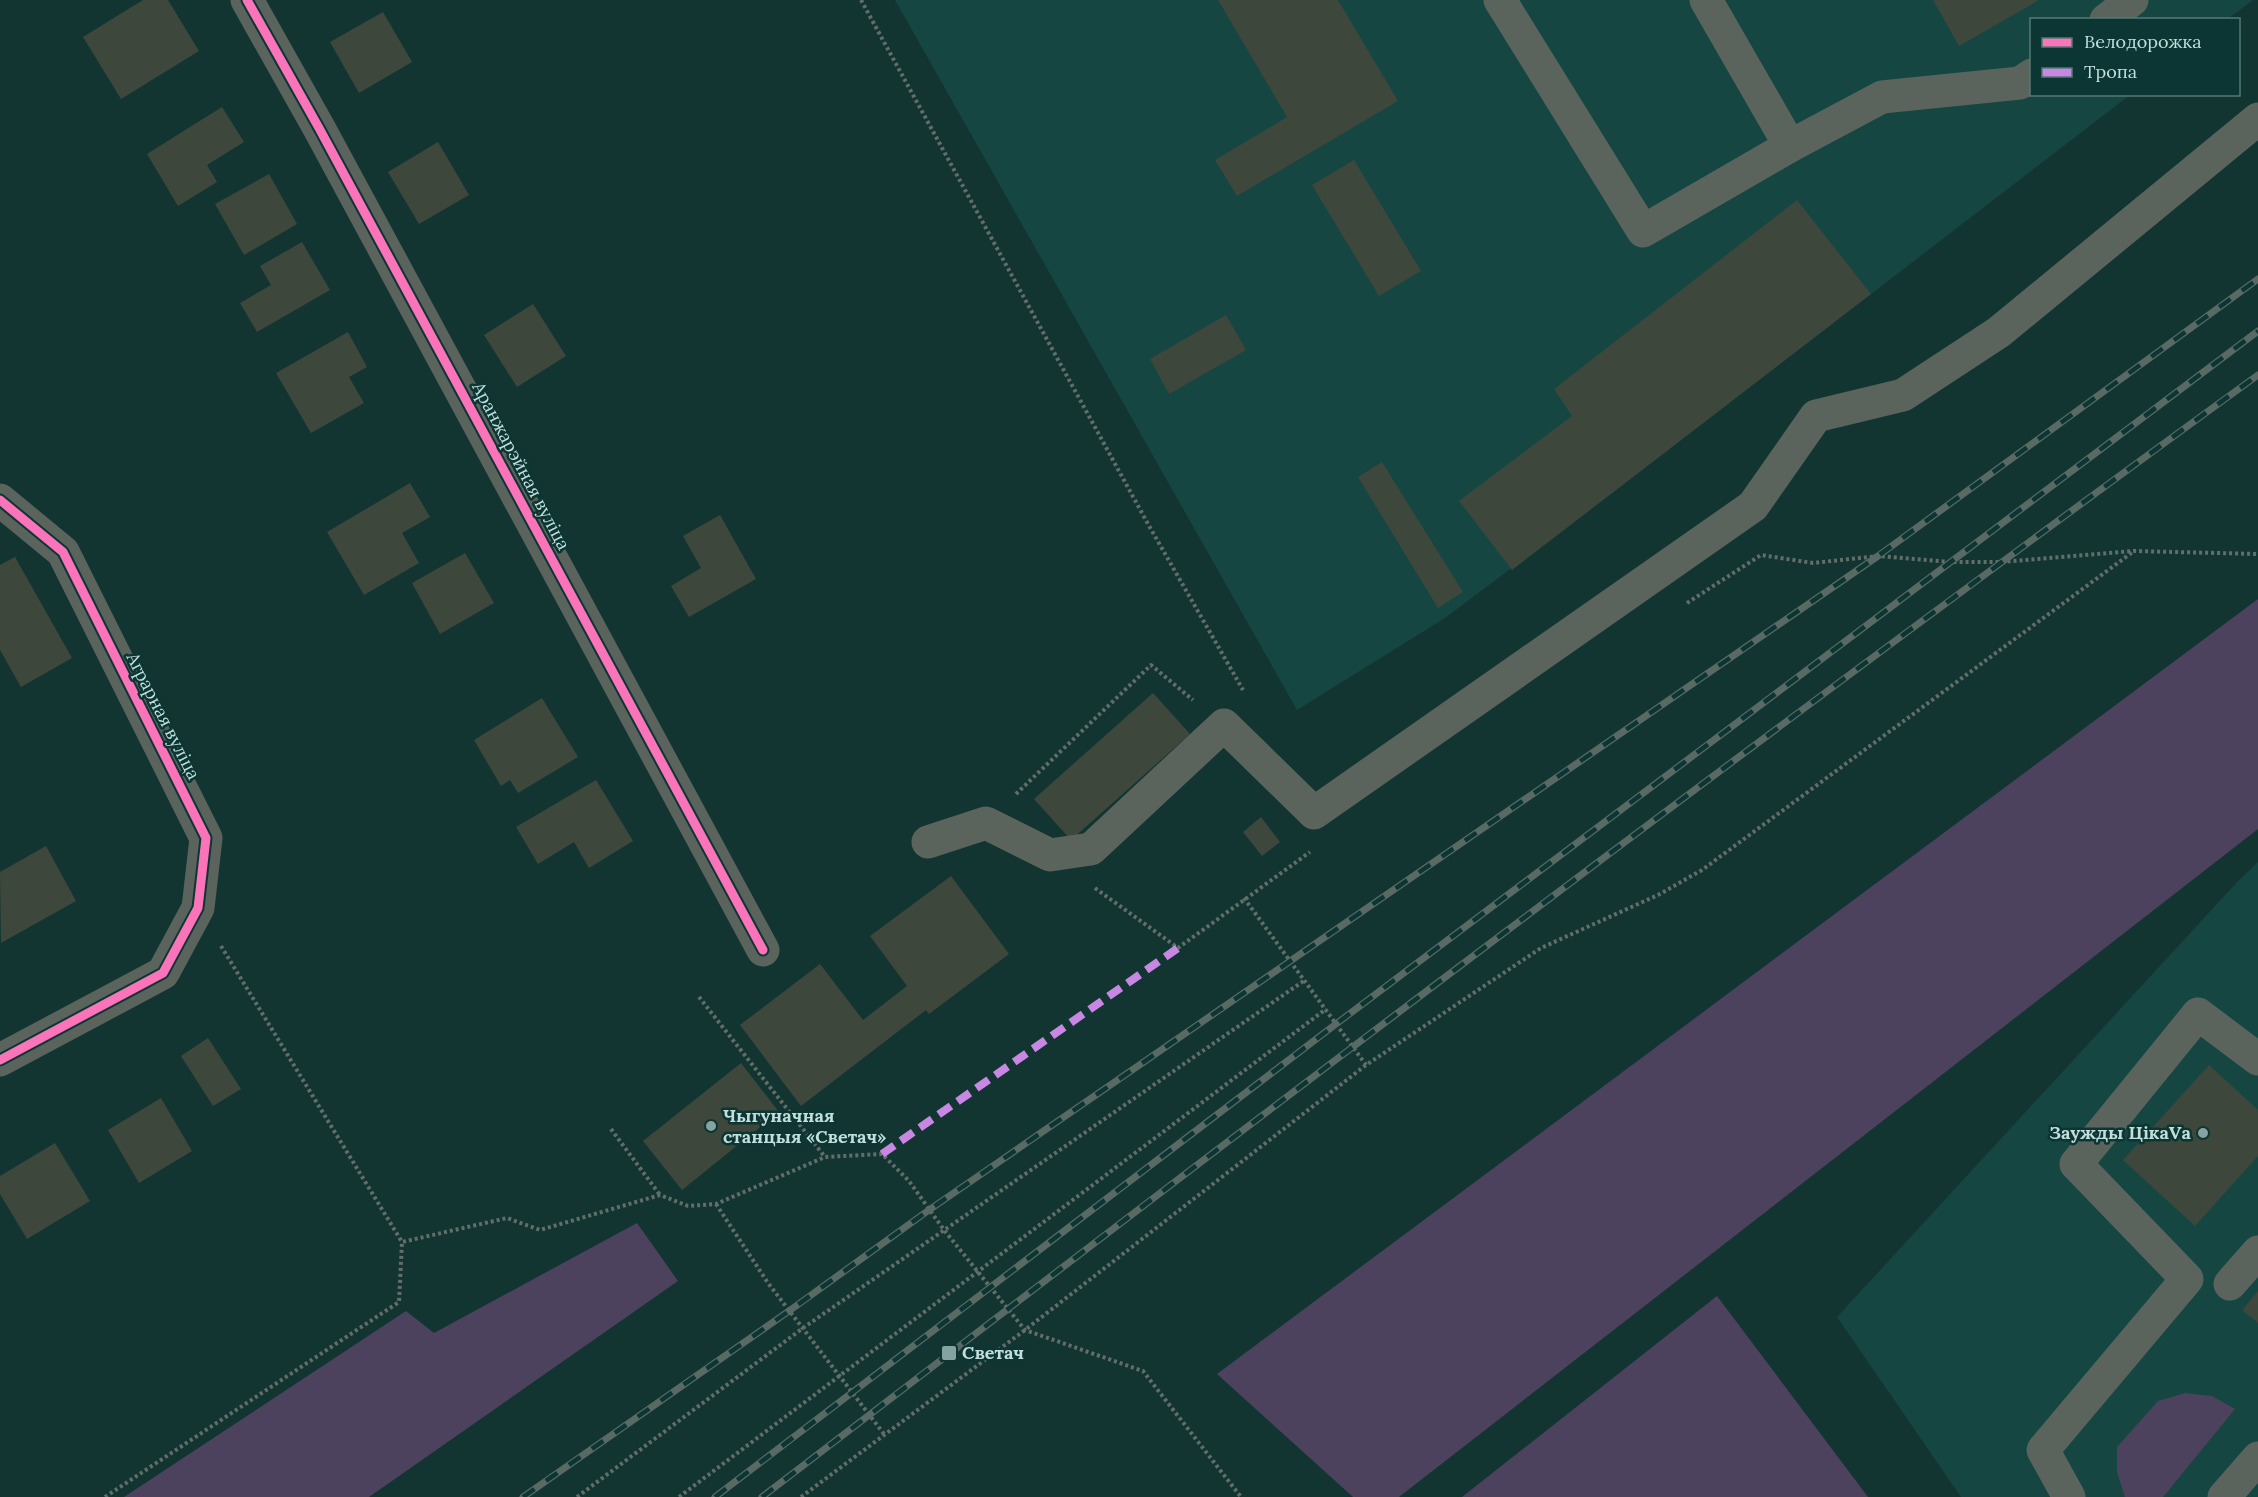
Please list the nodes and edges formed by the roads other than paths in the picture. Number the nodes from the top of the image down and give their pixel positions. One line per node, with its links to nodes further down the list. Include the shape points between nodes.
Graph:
1 (247, 0): 11 (street, Аранжарэйная вуліца)
2 (1500, 0): 8 (street, via 1643,231)
3 (1706, 0): 8 (street)
4 (2132, 0): 5 (street)
5 (2109, 18)
6 (2030, 76): 8 (street, via 2020,83 1882,96)
7 (2258, 119): 10 (street, via 1999,332 1903,395 1816,416 1753,506 1314,813 1224,725 1091,849 1050,855 986,823)
8 (1790, 146)
9 (0, 500): 13 (street, Аграрная вуліца, via 63,552 206,838 198,908 163,973)
10 (928, 842)
11 (763, 950)
12 (2258, 1059): 17 (street, via 2198,1014 2076,1164 2187,1279 2043,1450)
13 (0, 1060)
14 (2258, 1252): 15 (street)
15 (2230, 1284)
16 (2258, 1458): 18 (street)
17 (2069, 1497)
18 (2224, 1497)

